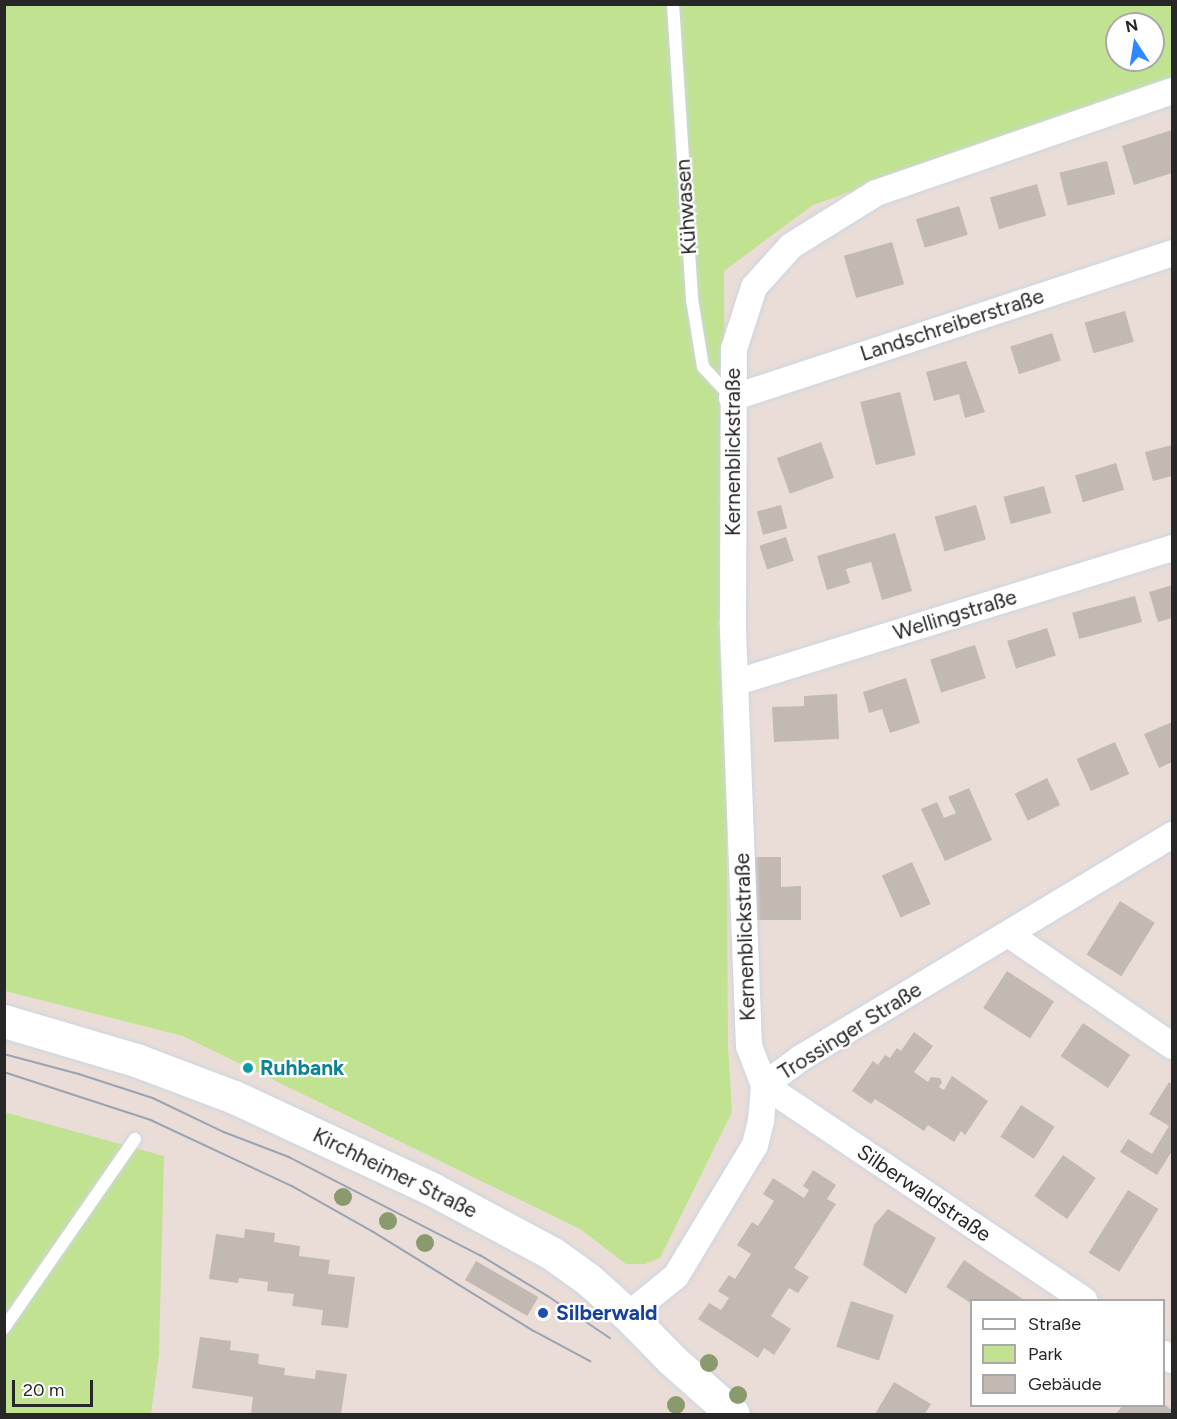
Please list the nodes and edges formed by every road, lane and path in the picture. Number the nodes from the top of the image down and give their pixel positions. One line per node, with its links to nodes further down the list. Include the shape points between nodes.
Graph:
1 (673, 4): 4 (lane, Kühwasen, via 692,299 703,367)
2 (1173, 91): 4 (street, Kernenblickstraße, via 876,193 791,246 754,287 734,349)
3 (1173, 253): 4 (street, Landschreiberstraße)
4 (732, 398): 6 (street, Kernenblickstraße)
5 (1173, 548): 6 (street, Wellingstraße)
6 (737, 682): 11 (street, Kernenblickstraße, via 749,1046)
7 (1173, 835): 8 (street, Trossinger Straße)
8 (1010, 935): 10 (street); 11 (street, Trossinger Straße, via 801,1058)
9 (4, 1021): 14 (main road, Kirchheimer Straße, via 136,1060 312,1131 553,1254 590,1280)
10 (1173, 1046)
11 (764, 1085): 13 (street, Silberwaldstraße); 14 (street, Trossinger Straße, via 755,1145 676,1276)
12 (135, 1139): 15 (lane)
13 (1083, 1299)
14 (628, 1315): 16 (main road, Kirchheimer Straße)
15 (4, 1328)
16 (733, 1414)

